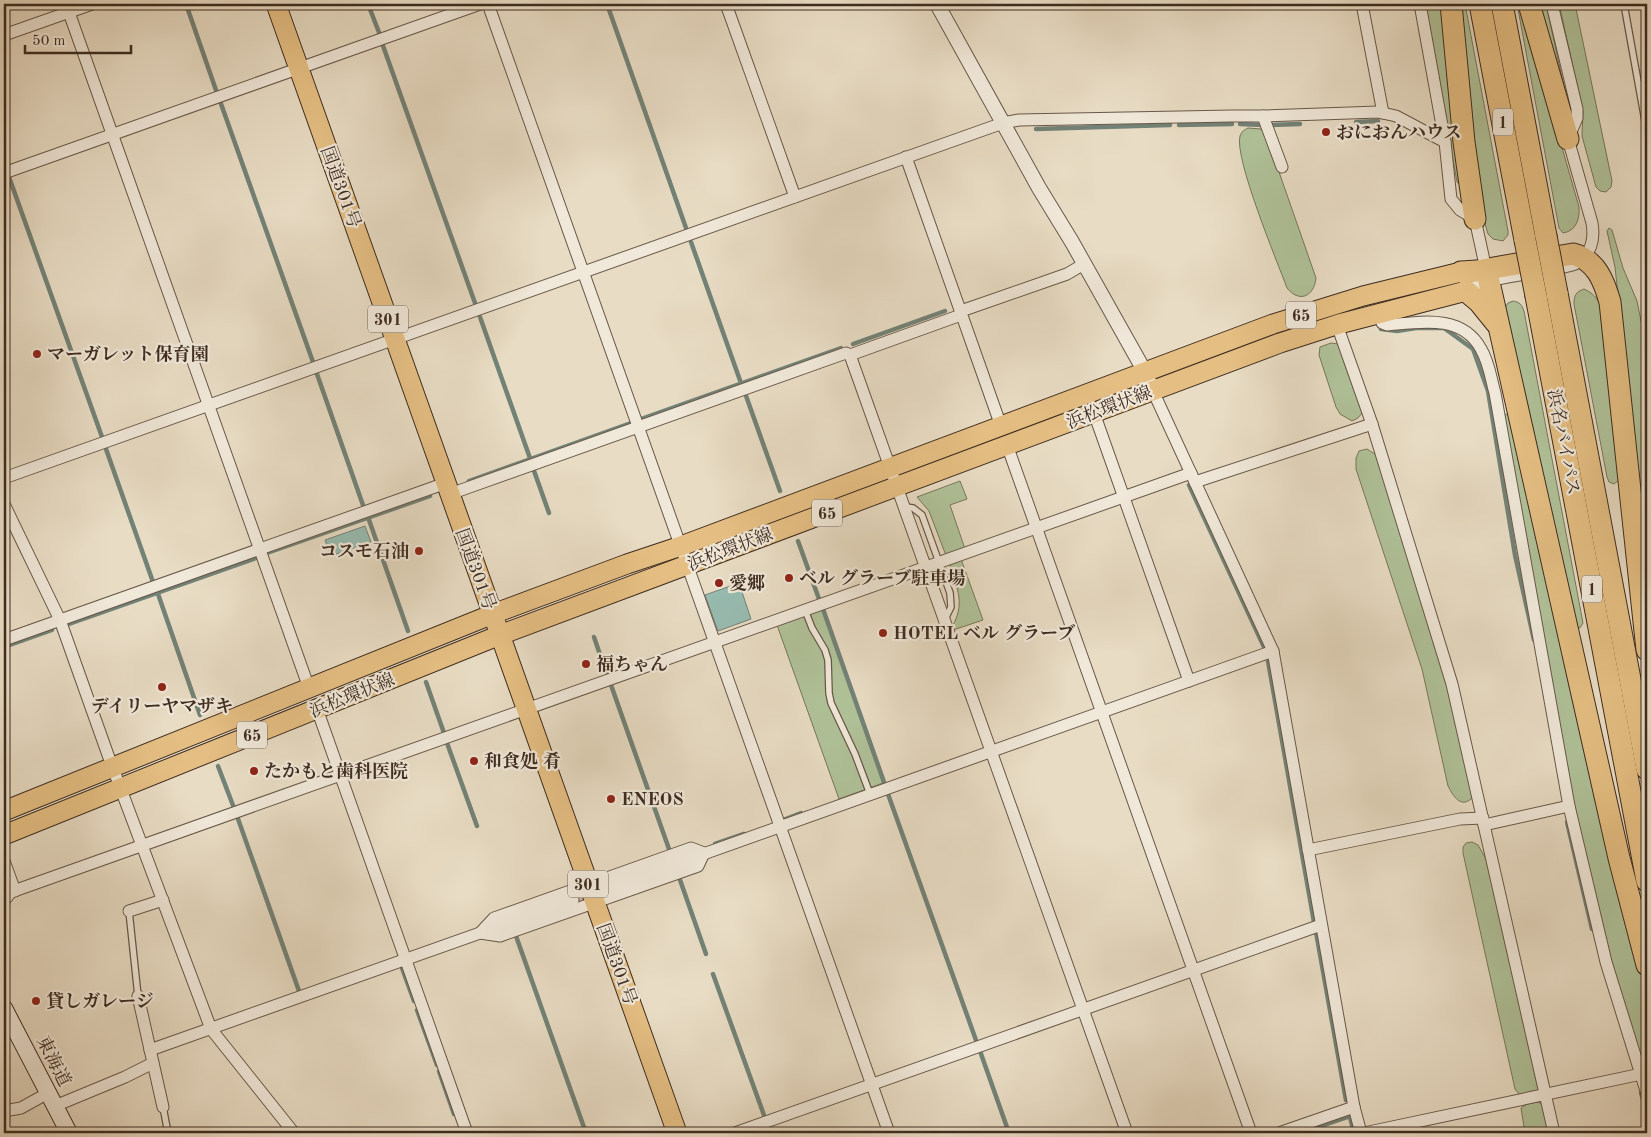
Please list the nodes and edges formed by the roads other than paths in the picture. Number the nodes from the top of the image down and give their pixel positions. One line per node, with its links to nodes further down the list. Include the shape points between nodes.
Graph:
1 (92, 4): 15 (street)
2 (276, 4): 17 (main road, 国道301号 / 301)
3 (480, 4): 17 (street)
4 (488, 4): 34 (street)
5 (726, 4): 28 (street)
6 (937, 4): 20 (street)
7 (1362, 4): 18 (street)
8 (1420, 4): 24 (street)
9 (1451, 4): 29 (highway)
10 (1480, 4): 30 (highway, 浜名バイパス / 1)
11 (1502, 4): 30 (highway, 浜名バイパス / 1)
12 (1530, 4): 23 (highway)
13 (1552, 4): 23 (street, via 1578,118)
14 (1624, 4): 21 (lane)
15 (67, 8): 16 (street); 22 (street)
16 (4, 35)
17 (299, 68): 22 (street); 42 (main road, 国道301号 / 301)
18 (1383, 113): 19 (street); 24 (street, via 1396,116)
19 (1263, 116): 20 (street, via 1019,120); 26 (street)
20 (1003, 123): 25 (street); 33 (street)
21 (1647, 132)
22 (112, 135): 27 (street); 46 (street)
23 (1568, 139): 32 (street, via 1594,233)
24 (1445, 142): 29 (street, via 1452,199 1460,210)
25 (906, 158): 28 (street); 38 (street)
26 (1282, 167)
27 (4, 173)
28 (795, 197): 34 (street)
29 (1475, 219): 31 (street)
30 (1536, 238): 37 (highway, 浜名バイパス / 1, bridge)
31 (1482, 249): 35 (street); 36 (street)
32 (1584, 258): 35 (highway, via 1564,255); 73 (highway, via 1590,261 1602,279 1610,302)
33 (1084, 264): 38 (street, via 1067,274); 44 (street)
34 (583, 272): 42 (street); 49 (street)
35 (1488, 276): 36 (highway); 41 (highway)
36 (1464, 282): 39 (main road, 浜松環状線 / 65); 41 (highway); 44 (main road, 浜松環状線 / 65, via 1363,296 1303,314)
37 (1546, 294): 82 (highway, 浜名バイパス / 1); 95 (highway, 浜名バイパス / 1)
38 (961, 313): 43 (street); 50 (street)
39 (1378, 313): 40 (main road, 浜松環状線 / 65); 86 (street, via 1382,323 1387,325 1434,322 1456,326 1474,338 1482,350 1495,393)
40 (1337, 325): 45 (main road, 浜松環状線 / 65); 48 (street)
41 (1500, 327): 107 (highway, via 1619,858)
42 (395, 339): 46 (street); 56 (main road, 国道301号 / 301)
43 (850, 355): 49 (street, via 846,353); 52 (street)
44 (1145, 372): 45 (street); 50 (main road, 浜松環状線 / 65)
45 (1153, 390): 47 (main road, 浜松環状線 / 65); 53 (street)
46 (208, 405): 54 (street); 62 (street)
47 (1094, 413): 51 (main road, 浜松環状線 / 65); 57 (street)
48 (1372, 424): 53 (street); 88 (street, via 1452,684)
49 (638, 426): 56 (street); 61 (street)
50 (1001, 426): 52 (main road, 浜松環状線 / 65)
51 (1007, 445): 55 (main road, 浜松環状線 / 65); 60 (street)
52 (891, 468): 55 (street); 61 (main road, 浜松環状線 / 65)
53 (1193, 477): 57 (street); 74 (street)
54 (4, 478)
55 (897, 486): 59 (street); 64 (main road, 浜松環状線 / 65)
56 (448, 488): 62 (street); 67 (main road, 国道301号 / 301)
57 (1124, 497): 60 (street); 75 (street)
58 (4, 504): 69 (street)
59 (905, 507): 63 (lane, via 913,508 922,515); 65 (street)
60 (1037, 528): 63 (street); 79 (street)
61 (681, 546): 64 (street); 67 (main road, 浜松環状線 / 65)
62 (259, 549): 69 (street); 76 (street)
63 (939, 562): 65 (street); 68 (lane, via 951,600)
64 (687, 565): 70 (main road, 浜松環状線 / 65); 72 (street)
65 (926, 567): 66 (street); 68 (street)
66 (805, 610): 72 (street); 85 (lane, via 826,655 831,704)
67 (492, 614): 70 (main road, 国道301号 / 301); 76 (main road, 浜松環状線 / 65)
68 (945, 619): 80 (street)
69 (60, 620): 71 (street); 81 (street)
70 (500, 635): 77 (main road, 浜松環状線 / 65); 78 (main road, 国道301号 / 301)
71 (4, 640)
72 (714, 642): 78 (street); 89 (street)
73 (1647, 650)
74 (1273, 651): 75 (street); 92 (street)
75 (1189, 681): 79 (street)
76 (309, 688): 81 (main road, 浜松環状線 / 65)
77 (317, 709): 83 (street); 84 (main road, 浜松環状線 / 65)
78 (526, 709): 83 (street); 96 (main road, 国道301号 / 301)
79 (1102, 712): 80 (street); 108 (street)
80 (992, 751): 85 (street); 111 (street)
81 (112, 767): 84 (street); 87 (main road, 浜松環状線 / 65)
82 (1647, 769)
83 (340, 775): 91 (street); 106 (street)
84 (121, 788): 90 (main road, 浜松環状線 / 65); 91 (street)
85 (870, 794): 89 (street)
86 (1569, 806): 88 (street); 115 (street, via 1606,962)
87 (4, 811)
88 (1484, 821): 92 (street, via 1460,819); 118 (street)
89 (780, 826): 93 (street); 116 (street)
90 (4, 835)
91 (142, 845): 98 (street); 99 (street)
92 (1308, 850): 104 (street)
93 (704, 853): 96 (street, via 691,848); 97 (street); 102 (street, via 698,866)
94 (4, 861): 98 (street)
95 (1647, 881)
96 (588, 884): 102 (main road, 国道301号 / 301); 105 (street, via 494,918)
97 (611, 887)
98 (14, 891): 101 (street)
99 (163, 900): 103 (street); 112 (street)
100 (573, 900): 105 (street)
101 (4, 901)
102 (595, 902): 105 (street, via 500,936); 127 (main road, 国道301号 / 301)
103 (130, 911): 109 (lane)
104 (1322, 925): 108 (street); 121 (street)
105 (480, 933): 106 (street)
106 (406, 960): 112 (street); 126 (street)
107 (1647, 965)
108 (1194, 970): 111 (street); 131 (street)
109 (138, 996): 113 (street)
110 (4, 1008): 119 (main road, 東海道)
111 (1083, 1010): 116 (street); 130 (street)
112 (211, 1029): 113 (street); 125 (street)
113 (150, 1050): 114 (street)
114 (152, 1063): 119 (street, via 125,1077); 120 (street)
115 (1644, 1074): 117 (street); 118 (street)
116 (872, 1085): 128 (street); 129 (street)
117 (1647, 1094)
118 (1546, 1096): 133 (street); 134 (street)
119 (51, 1100): 122 (street); 123 (main road, 東海道)
120 (163, 1107): 124 (lane)
121 (1354, 1107): 132 (street); 133 (street)
122 (4, 1112)
123 (69, 1133)
124 (168, 1133)
125 (294, 1133)
126 (467, 1133)
127 (677, 1133)
128 (735, 1133)
129 (889, 1133)
130 (1127, 1133)
131 (1252, 1133)
132 (1279, 1133)
133 (1362, 1133)
134 (1554, 1133)

